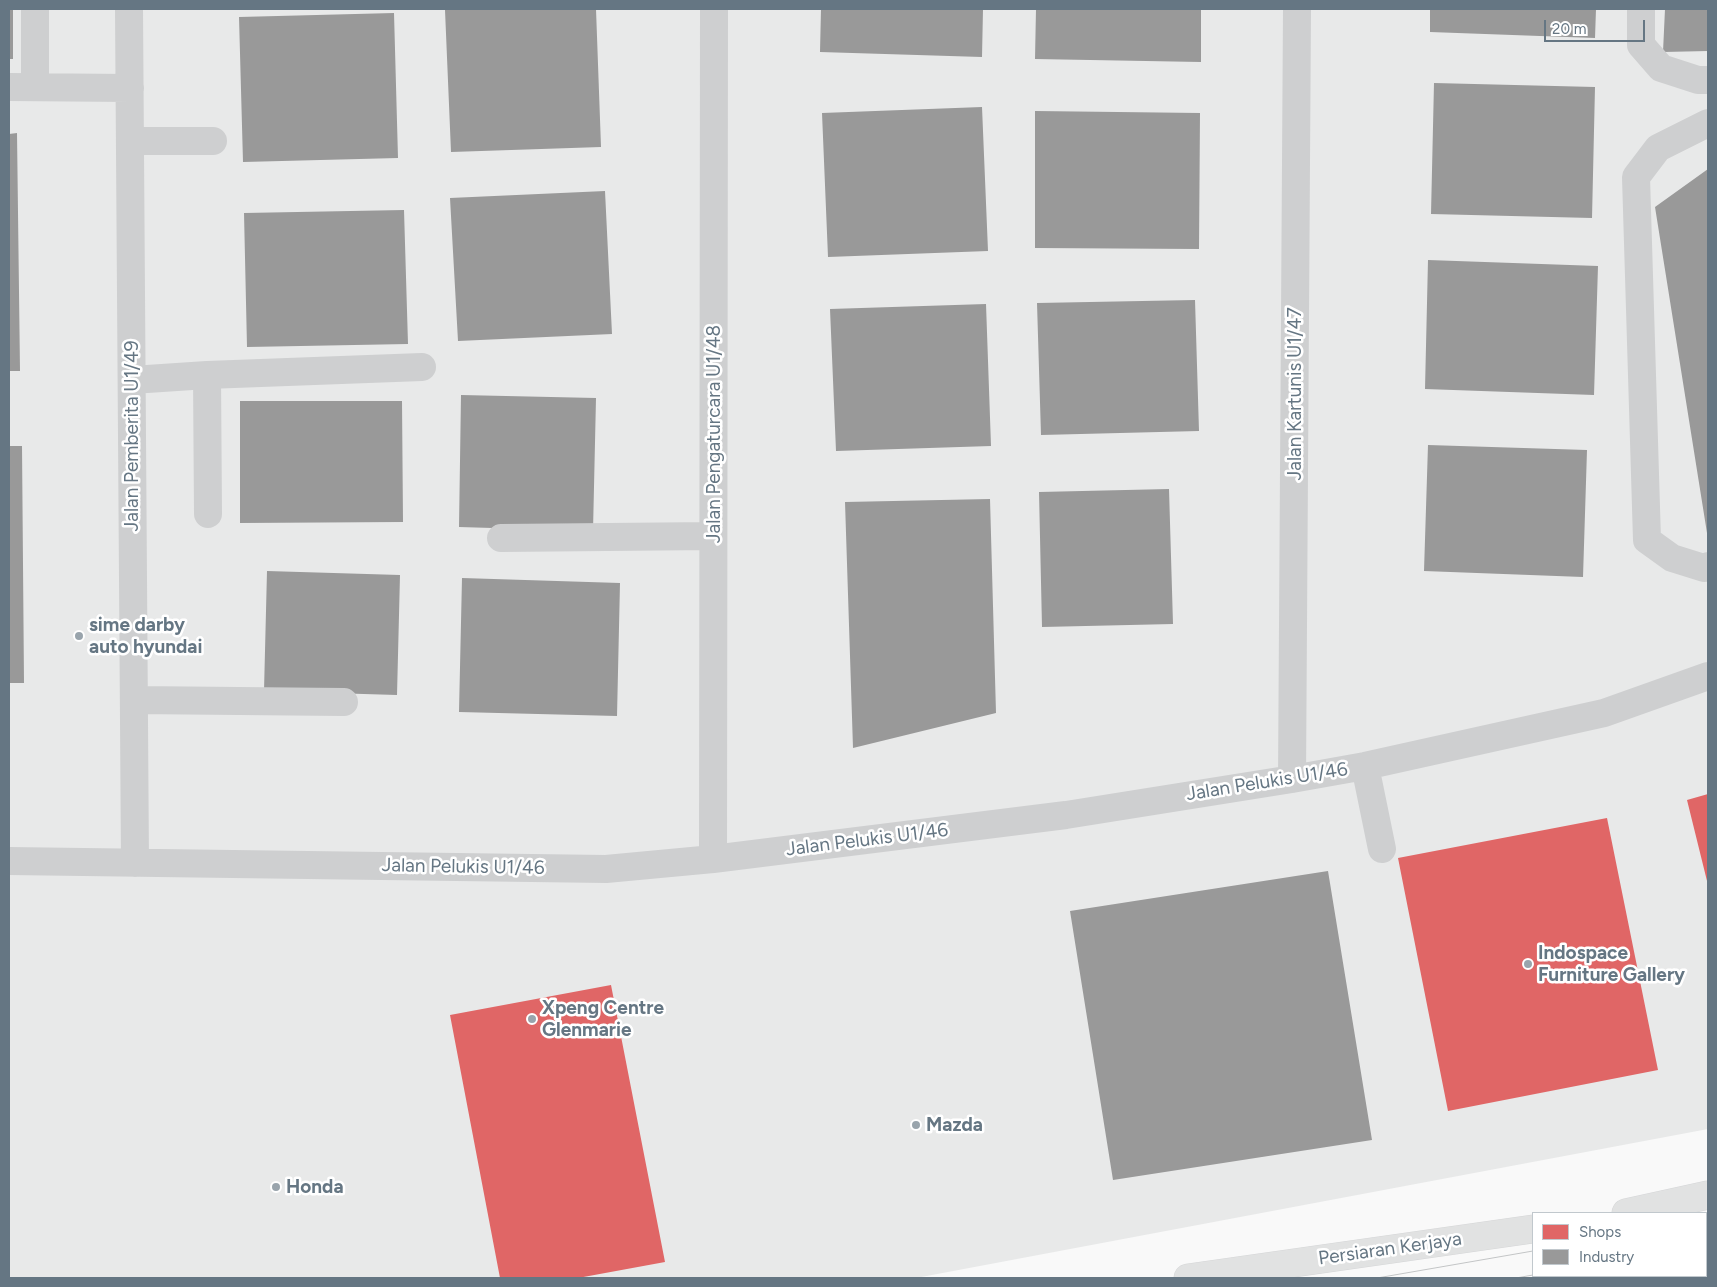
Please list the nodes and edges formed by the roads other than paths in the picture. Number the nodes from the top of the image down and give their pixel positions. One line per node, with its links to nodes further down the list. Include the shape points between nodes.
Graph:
1 (35, 9): 7 (street)
2 (129, 9): 8 (street, Jalan Pemberita U1/49)
3 (714, 9): 16 (street, Jalan Pengaturcara U1/48)
4 (1297, 9): 23 (street, Jalan Kartunis U1/47)
5 (1641, 9): 6 (street, via 1641,45 1661,68)
6 (1708, 80)
7 (22, 87): 8 (street)
8 (130, 88): 10 (street, Jalan Pemberita U1/49)
9 (1708, 123): 18 (street, via 1658,148 1636,177 1647,540 1672,558 1704,568)
10 (130, 140): 11 (street); 14 (street, Jalan Pemberita U1/49)
11 (214, 141)
12 (422, 367): 13 (street)
13 (207, 375): 14 (street); 15 (street)
14 (132, 380): 20 (street, Jalan Pemberita U1/49)
15 (208, 514)
16 (714, 536): 17 (street); 25 (street, Jalan Pengaturcara U1/48)
17 (502, 538)
18 (1708, 566)
19 (1708, 676): 22 (street, Jalan Pelukis U1/46, via 1604,713)
20 (134, 700): 21 (street); 27 (street, Jalan Pemberita U1/49)
21 (344, 702)
22 (1365, 766): 23 (street, Jalan Pelukis U1/46); 24 (street)
23 (1292, 780): 25 (street, Jalan Pelukis U1/46, via 1066,815)
24 (1382, 849)
25 (713, 859): 27 (street, Jalan Pelukis U1/46, via 606,869)
26 (9, 861): 27 (street, Jalan Pelukis U1/46)
27 (135, 863)
28 (1708, 1195): 29 (main road)
29 (1631, 1212)
30 (1532, 1229): 31 (main road, Persiaran Kerjaya)
31 (1188, 1278)

